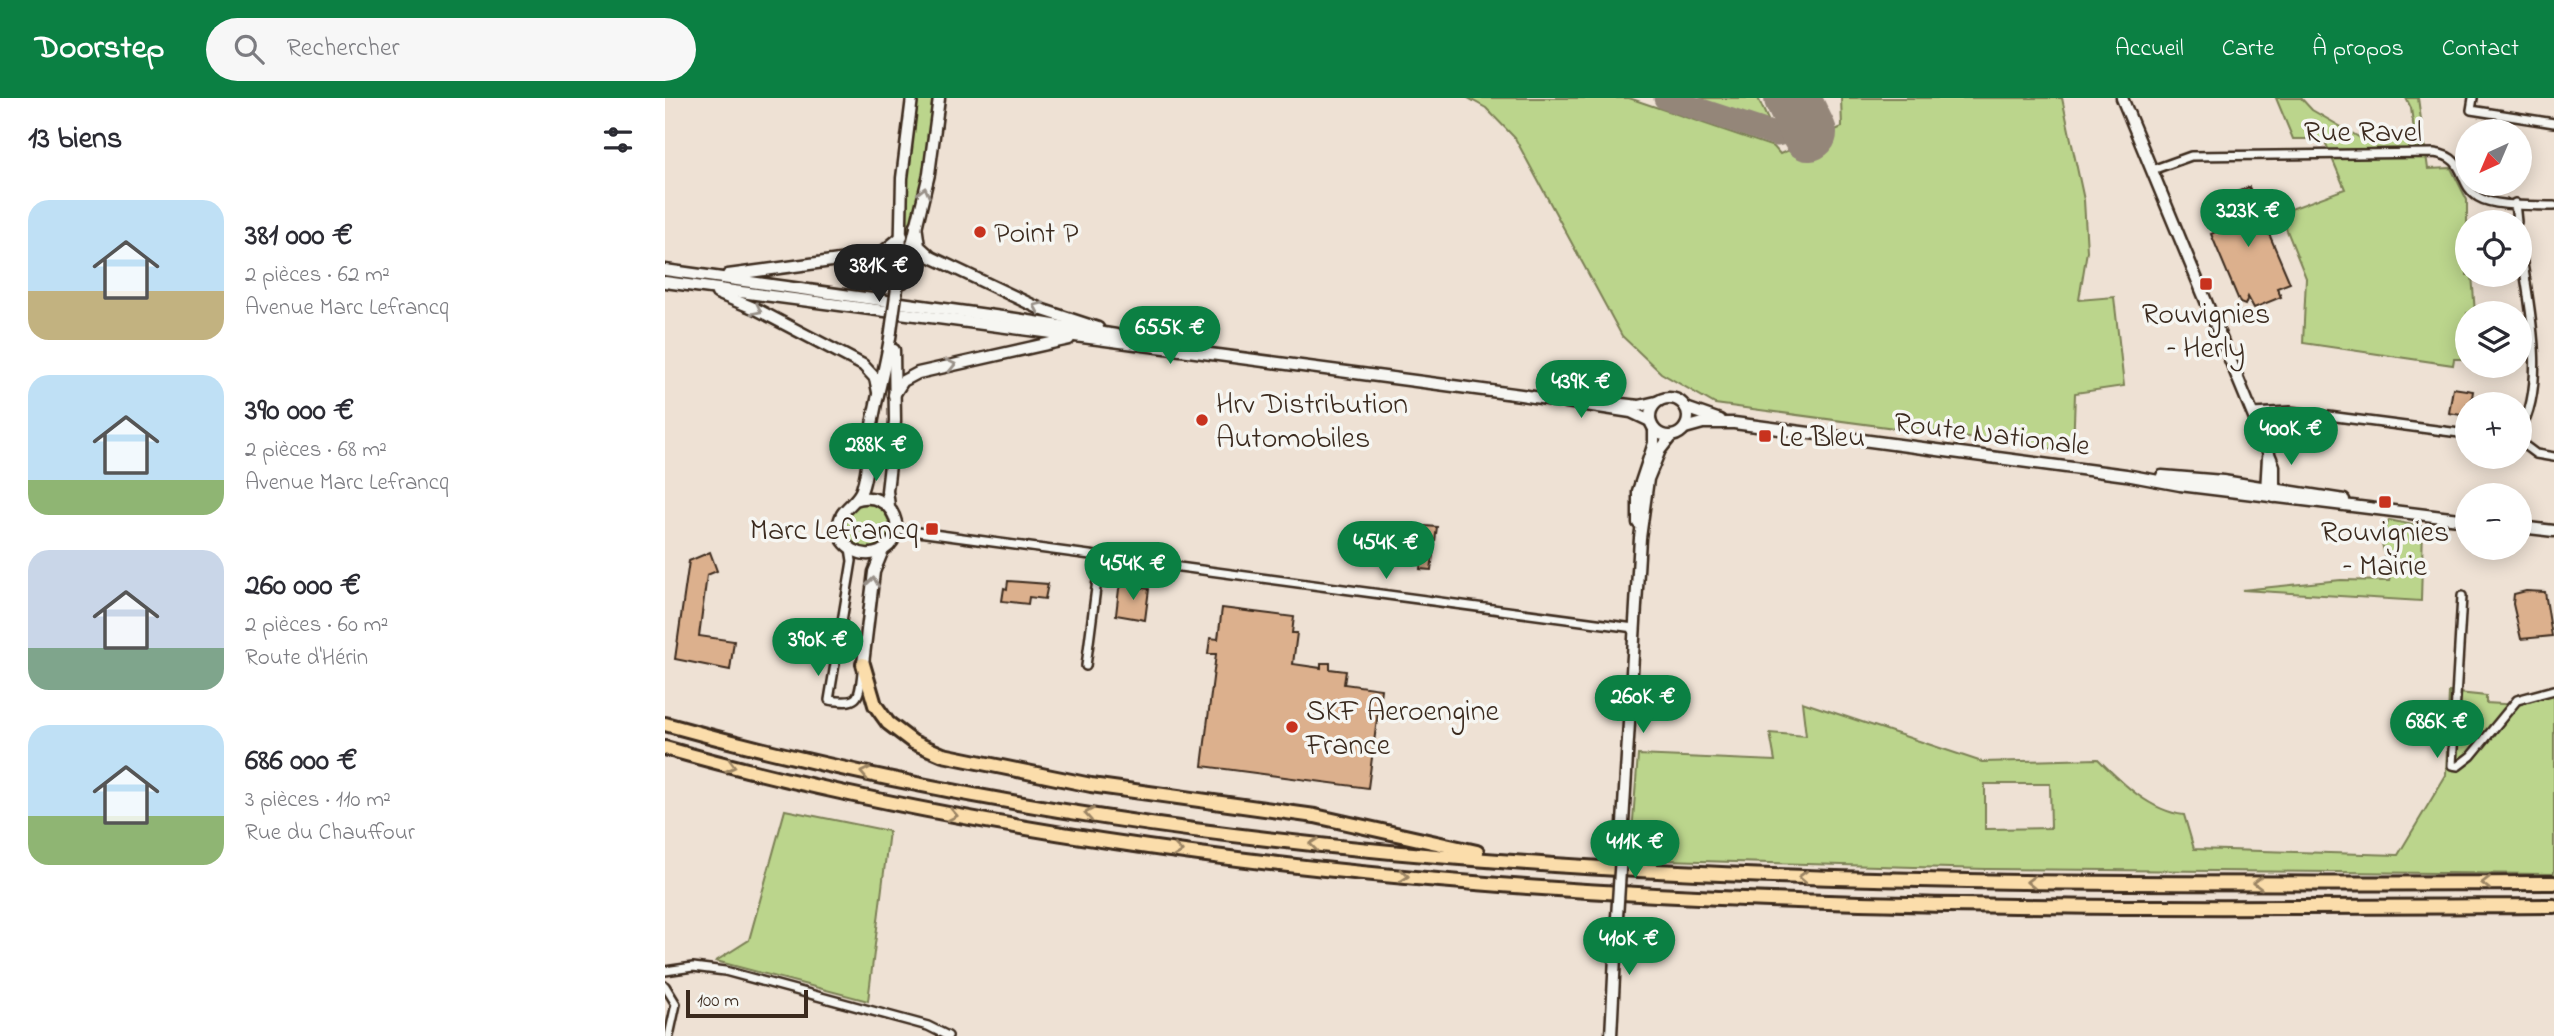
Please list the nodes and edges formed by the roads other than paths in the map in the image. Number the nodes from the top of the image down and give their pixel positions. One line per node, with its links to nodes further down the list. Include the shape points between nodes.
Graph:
1 (912, 98): 11 (main road, via 902,178)
2 (939, 98): 10 (main road, one-way to 2, via 929,174)
3 (2122, 98): 6 (main road)
4 (2473, 98): 5 (street, via 2471,110)
5 (2554, 123)
6 (2152, 170): 7 (street, Rue Ravel, via 2191,156 2434,153 2459,166 2477,196); 28 (main road)
7 (2515, 204): 8 (street, Rue Ravel); 9 (street)
8 (2554, 206)
9 (2516, 210)
10 (916, 225): 15 (main road); 20 (main road, one-way to 10, via 1049,312 930,257 919,246)
11 (902, 236): 13 (main road, via 869,256 732,275); 15 (main road)
12 (665, 270): 13 (main road)
13 (700, 275): 20 (main road)
14 (665, 282): 16 (main road)
15 (900, 282): 18 (main road, bridge)
16 (694, 286): 19 (main road); 25 (main road, one-way to 25, via 748,305 863,365 875,379)
17 (2526, 287): 24 (street)
18 (894, 331): 22 (main road); 25 (main road)
19 (1080, 338): 21 (main road); 22 (main road, one-way to 19, via 904,381 918,373)
20 (1150, 341): 21 (main road)
21 (1265, 361): 23 (main road)
22 (894, 395): 38 (main road)
23 (1521, 395): 26 (main road, via 1634,405); 30 (main road, via 1631,412)
24 (2532, 396)
25 (879, 397): 37 (main road, via 863,485)
26 (1656, 402): 27 (main road, via 1671,397); 30 (main road)
27 (1686, 408): 29 (main road); 31 (main road)
28 (2252, 413): 32 (street, via 2290,411); 36 (main road, via 2276,471)
29 (1734, 423): 31 (main road, Route Nationale); 36 (main road, Route Nationale, via 2126,475 2210,479)
30 (1652, 425): 33 (main road); 43 (main road, via 1654,443 1636,499)
31 (1685, 428): 33 (main road)
32 (2455, 432)
33 (1671, 436): 43 (main road, via 1650,473)
34 (2532, 451): 35 (street)
35 (2554, 457)
36 (2270, 492): 39 (main road, Route Nationale, via 2310,492)
37 (855, 500): 38 (main road, via 875,498); 44 (main road, via 839,522 841,537)
38 (889, 507): 41 (main road)
39 (2455, 518)
40 (2532, 528): 42 (main road)
41 (896, 529): 45 (main road); 46 (street)
42 (2554, 531)
43 (1640, 537): 48 (main road)
44 (851, 548): 45 (main road, via 865,554); 49 (street, via 829,700 856,700)
45 (883, 550): 49 (main road, one-way to 45, via 874,572)
46 (1100, 557): 48 (street); 50 (street)
47 (2462, 596): 51 (street, via 2452,765 2471,756 2517,700)
48 (1634, 628): 61 (main road, bridge)
49 (863, 664): 54 (highway, via 872,698 888,723 913,742 943,755 1091,785 1305,814)
50 (1086, 666)
51 (2554, 690)
52 (665, 724): 54 (highway, one-way to 52, via 1323,845 1070,811 864,773)
53 (665, 748): 56 (highway, one-way to 56, via 832,790 1022,827 1212,856 1444,880 1691,896 1901,903)
54 (1553, 865): 55 (highway, one-way to 54, via 1984,881)
55 (2554, 883)
56 (2554, 906)
57 (665, 971): 60 (street, via 693,967 725,971 928,1026)
58 (665, 986): 59 (street, via 677,1004)
59 (669, 1036)
60 (948, 1036)
61 (1611, 1036)

